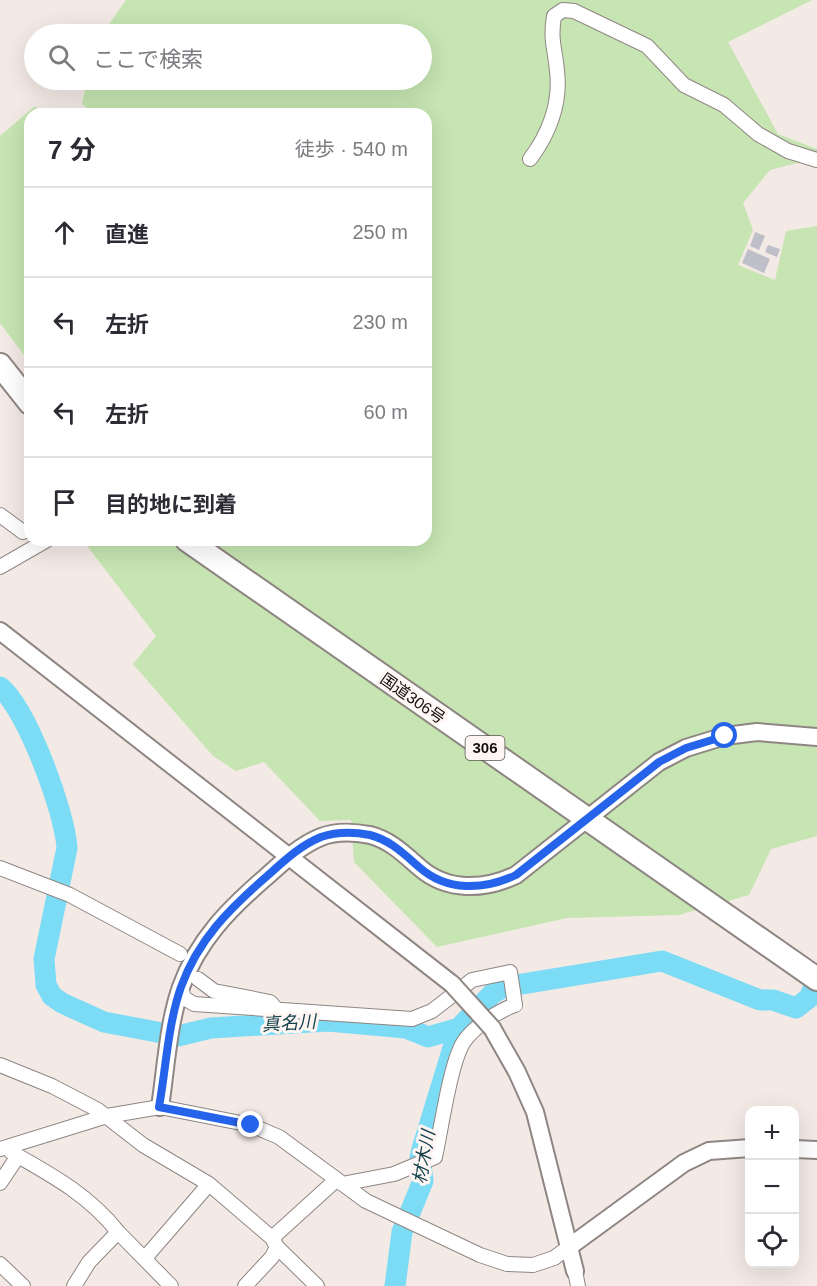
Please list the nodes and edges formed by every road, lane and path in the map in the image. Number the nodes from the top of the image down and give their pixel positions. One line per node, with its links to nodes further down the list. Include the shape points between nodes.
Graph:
1 (530, 159): 2 (street, via 552,119 557,99 557,68 551,38 554,16 563,10 600,21 647,46 684,85 724,105 758,134 788,151)
2 (817, 160)
3 (0, 365): 4 (highway)
4 (24, 395)
5 (0, 515): 6 (street)
6 (23, 532)
7 (37, 546): 9 (street)
8 (196, 546): 12 (highway, 国道306号 / 306)
9 (0, 567)
10 (0, 631): 13 (street)
11 (817, 737): 12 (street, via 757,732 725,736 686,748 659,762)
12 (587, 820): 13 (street, via 516,875 484,886 462,886 430,876 389,843 371,835 330,834); 17 (highway, 国道306号 / 306)
13 (290, 855): 18 (street, via 217,923 196,953); 32 (street, bridge, via 452,984 492,1028 535,1112)
14 (0, 868): 15 (street, via 70,896)
15 (180, 954)
16 (198, 979): 19 (street, via 214,991 270,1002)
17 (817, 979)
18 (181, 988): 19 (street, via 184,998 194,1004); 21 (street)
19 (278, 1011): 27 (street, via 412,1019 432,1011 472,980 510,972 515,1005 502,1010 463,1043 435,1157 394,1174)
20 (0, 1065): 22 (street, via 62,1091)
21 (159, 1107): 22 (street); 27 (street, via 251,1125 279,1137)
22 (107, 1116): 26 (street); 29 (street, via 144,1145)
23 (745, 1148): 32 (street, via 709,1151 684,1163)
24 (799, 1149): 25 (street)
25 (817, 1150)
26 (9, 1151): 28 (street); 30 (street, via 81,1194)
27 (339, 1182): 31 (street); 32 (street, via 366,1202 507,1264 533,1264 554,1258)
28 (0, 1183)
29 (209, 1184): 31 (street); 33 (street)
30 (118, 1232): 33 (street); 37 (street, via 89,1262)
31 (274, 1243): 39 (street, via 272,1257); 40 (street)
32 (569, 1247): 35 (street)
33 (145, 1258): 38 (street)
34 (0, 1264): 36 (street)
35 (577, 1278)
36 (22, 1286)
37 (74, 1286)
38 (171, 1286)
39 (245, 1286)
40 (317, 1286)

